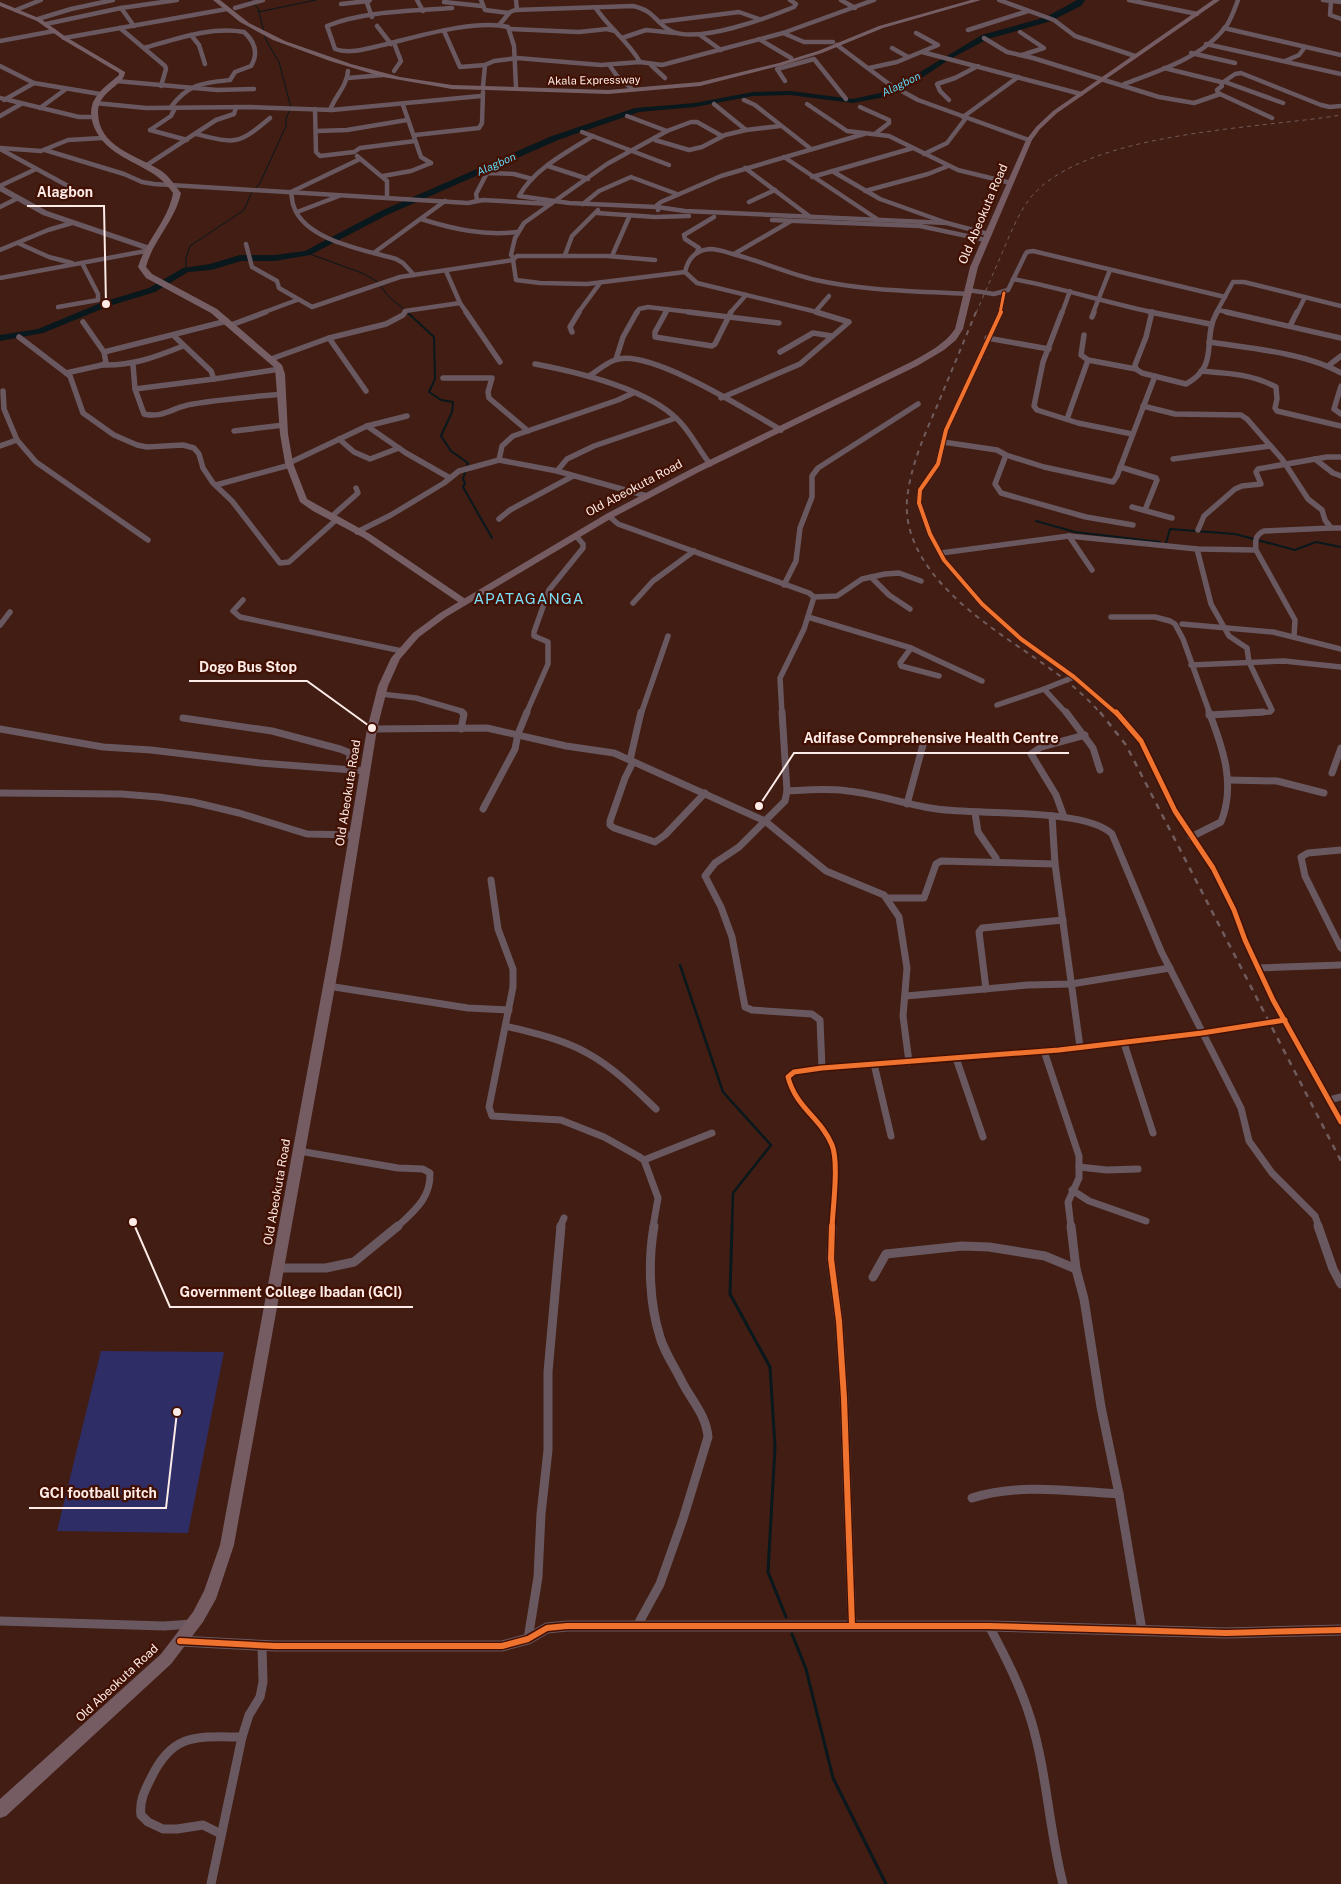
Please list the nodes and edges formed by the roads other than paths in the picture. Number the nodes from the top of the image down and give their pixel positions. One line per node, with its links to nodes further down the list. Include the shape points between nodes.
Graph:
1 (42, 0): 33 (street)
2 (113, 0): 34 (street)
3 (177, 0): 28 (street)
4 (216, 0): 32 (main road, Akala Expressway)
5 (225, 0): 29 (main road, Akala Expressway)
6 (263, 0): 29 (street)
7 (417, 0): 36 (street)
8 (481, 0): 26 (street)
9 (516, 0): 35 (street)
10 (790, 0): 43 (street, via 796,4 794,7)
11 (841, 0): 31 (street)
12 (874, 0): 31 (street)
13 (965, 0): 70 (main road, Akala Expressway, via 876,25)
14 (978, 0): 70 (main road, Akala Expressway, via 881,27)
15 (999, 0): 37 (street)
16 (1129, 0): 39 (street)
17 (1214, 0): 39 (highway, Old Abeokuta Road)
18 (1238, 0): 51 (street)
19 (1323, 0): 21 (street)
20 (369, 1): 25 (street); 41 (street)
21 (1331, 1): 23 (street); 44 (street, via 1330,15)
22 (444, 2): 26 (street)
23 (1341, 2)
24 (0, 4): 33 (main road)
25 (341, 4)
26 (482, 6): 38 (street, via 485,10)
27 (595, 7): 35 (street); 45 (street, via 637,6 646,9); 57 (street)
28 (122, 8): 40 (street); 48 (street)
29 (235, 8): 52 (main road, Akala Expressway)
30 (452, 8): 36 (street)
31 (855, 8): 59 (street)
32 (227, 9): 48 (street); 52 (main road, Akala Expressway)
33 (16, 10): 42 (main road)
34 (67, 10): 40 (street); 42 (street)
35 (517, 10): 38 (street)
36 (423, 11): 41 (street)
37 (1028, 11): 55 (street); 80 (street, via 1057,22 1075,36)
38 (509, 13): 47 (street)
39 (1197, 14): 80 (highway, Old Abeokuta Road)
40 (80, 16): 46 (street)
41 (372, 17): 69 (street, via 328,25 335,49 361,50)
42 (38, 19): 46 (main road)
43 (760, 19): 45 (street, via 739,12); 63 (street)
44 (1341, 19)
45 (659, 22): 58 (street, via 671,31)
46 (46, 24): 54 (main road)
47 (500, 24): 53 (street); 56 (street)
48 (134, 26): 50 (street)
49 (378, 26): 69 (street)
50 (120, 28): 64 (street); 73 (street)
51 (1224, 28): 71 (street); 72 (street)
52 (261, 29): 99 (main road, Akala Expressway, via 353,67); 116 (main road, Akala Expressway, via 391,74)
53 (510, 29): 57 (street); 83 (street)
54 (54, 30): 64 (main road); 68 (street)
55 (968, 30)
56 (444, 31): 69 (street); 89 (street, via 458,66)
57 (615, 31): 65 (street)
58 (679, 32): 63 (street); 65 (street, via 663,34 642,30)
59 (783, 32): 67 (street); 70 (street, via 804,42)
60 (1020, 32): 78 (street, via 1044,48)
61 (916, 33): 76 (street, via 938,44)
62 (191, 35): 73 (street); 88 (street, via 199,45); 112 (street, via 239,30 248,36 256,51 251,66 234,72 230,80 202,82)
63 (700, 35): 75 (street)
64 (64, 38): 105 (main road, via 120,70 123,74)
65 (622, 38): 86 (street)
66 (984, 38): 78 (street, via 1005,51)
67 (759, 39): 75 (street); 84 (street)
68 (0, 41)
69 (393, 43): 97 (street, via 401,61)
70 (835, 44): 81 (main road, Akala Expressway); 84 (main road, Akala Expressway); 94 (street)
71 (1206, 44): 77 (street); 85 (street)
72 (1305, 47): 79 (street); 85 (street, via 1298,55)
73 (144, 48): 110 (street, via 165,66)
74 (892, 48): 82 (street)
75 (721, 50): 90 (street)
76 (922, 52): 82 (street); 93 (street)
77 (1191, 54): 87 (street); 95 (street)
78 (1022, 55): 104 (street)
79 (1341, 55)
80 (1135, 56): 104 (highway, Old Abeokuta Road)
81 (812, 57): 100 (main road, Akala Expressway); 106 (street, via 777,68); 121 (street)
82 (908, 57): 94 (street)
83 (515, 58): 89 (street); 92 (street); 111 (street)
84 (791, 58): 100 (main road, Akala Expressway)
85 (1285, 61): 98 (street)
86 (640, 62): 90 (street); 92 (street)
87 (1235, 63)
88 (205, 64)
89 (485, 65): 116 (street)
90 (651, 65): 103 (street)
91 (0, 66): 108 (street)
92 (610, 66): 113 (street)
93 (978, 66): 101 (street); 123 (street, via 936,84)
94 (869, 68): 141 (street, via 918,100)
95 (1164, 68): 107 (street); 109 (street)
96 (348, 71): 102 (street)
97 (394, 71)
98 (1341, 74)
99 (383, 75): 102 (street); 116 (main road, Akala Expressway)
100 (730, 76): 113 (main road, Akala Expressway); 116 (main road, Akala Expressway, via 700,84 642,90)
101 (1018, 77): 118 (street); 141 (street)
102 (348, 78): 136 (street, via 335,96)
103 (665, 78)
104 (1103, 79): 109 (street); 118 (highway, Old Abeokuta Road)
105 (116, 81): 110 (street); 117 (main road)
106 (785, 81)
107 (1224, 82): 119 (street, via 1217,90); 125 (street); 130 (street, via 1241,73 1321,105)
108 (34, 83): 114 (street); 120 (street)
109 (1124, 84): 119 (street, via 1155,96 1185,102 1199,102)
110 (161, 86): 112 (street)
111 (516, 87): 113 (main road, Akala Expressway); 116 (main road, Akala Expressway)
112 (191, 88): 115 (street); 134 (street, via 178,96)
113 (631, 88)
114 (66, 89): 117 (street); 133 (street)
115 (254, 89)
116 (482, 90): 129 (street); 152 (street, via 482,123 479,128)
117 (100, 94): 124 (main road)
118 (1081, 94): 158 (highway, Old Abeokuta Road, via 1045,120)
119 (1220, 94): 142 (street)
120 (2, 99): 126 (street)
121 (846, 99)
122 (744, 100): 144 (street)
123 (949, 100)
124 (95, 103): 134 (street); 139 (main road)
125 (1283, 103)
126 (21, 104): 133 (street); 137 (street)
127 (714, 104): 146 (street)
128 (808, 104): 151 (street, via 847,131)
129 (403, 105): 136 (street); 143 (street)
130 (1341, 106)
131 (236, 107): 134 (street); 135 (street); 150 (street, via 234,114 216,120)
132 (860, 107): 149 (street, via 889,120)
133 (40, 108): 139 (street)
134 (173, 108): 156 (street, via 171,116 150,130)
135 (315, 109): 136 (street); 145 (street)
136 (330, 110)
137 (0, 116)
138 (627, 116): 147 (street)
139 (94, 117): 155 (main road)
140 (270, 118): 150 (street, via 240,142)
141 (964, 118): 158 (street); 165 (street, via 947,143)
142 (1272, 118)
143 (407, 120): 145 (street, via 347,130); 152 (street)
144 (780, 126): 146 (street); 161 (street)
145 (317, 130): 164 (street, via 316,152 320,156)
146 (746, 130): 154 (street)
147 (667, 131): 154 (street, via 697,122); 157 (street)
148 (582, 132): 153 (street)
149 (876, 133): 151 (street); 160 (street)
150 (196, 134): 156 (street)
151 (864, 134): 161 (street)
152 (415, 135): 159 (street)
153 (593, 136): 163 (street); 170 (street)
154 (722, 136): 157 (street, via 689,150)
155 (102, 138): 162 (street, via 68,140); 168 (main road, via 115,150)
156 (187, 140): 168 (street)
157 (655, 140): 163 (street)
158 (1029, 140): 179 (highway, Old Abeokuta Road)
159 (415, 141): 164 (street, via 360,148); 175 (street, via 421,157 431,163)
160 (913, 148): 165 (street); 174 (street)
161 (811, 149): 166 (street)
162 (46, 150): 173 (street, via 0,148); 180 (street, via 142,182)
163 (631, 150): 169 (street); 178 (street)
164 (354, 152): 167 (street)
165 (924, 154): 171 (street)
166 (784, 157): 172 (street); 176 (street)
167 (360, 159): 175 (street); 185 (street)
168 (147, 164): 180 (main road)
169 (669, 165)
170 (548, 166): 177 (street); 178 (street)
171 (948, 166): 179 (street); 183 (street)
172 (745, 168): 182 (street); 186 (street)
173 (36, 169): 181 (street); 184 (street)
174 (832, 171): 176 (street); 183 (street)
175 (383, 176): 189 (street, via 389,186)
176 (812, 177): 207 (street)
177 (532, 179): 190 (street, via 514,174 486,173 476,194); 192 (street, via 522,187 519,196)
178 (588, 179): 193 (street)
179 (1011, 183): 214 (highway, Old Abeokuta Road)
180 (174, 186): 185 (street); 217 (main road, via 177,194 174,206)
181 (0, 187): 188 (street)
182 (775, 190): 194 (street); 204 (street)
183 (865, 191): 211 (street)
184 (79, 192)
185 (291, 192): 187 (street); 199 (street)
186 (677, 194): 195 (street, via 631,177 599,191); 197 (street)
187 (341, 195): 189 (street); 199 (street)
188 (18, 198): 198 (street); 210 (street)
189 (387, 198): 191 (street)
190 (477, 200): 191 (street); 192 (street)
191 (445, 201): 206 (street)
192 (540, 201): 193 (street)
193 (552, 202): 195 (street); 213 (street)
194 (749, 202)
195 (582, 204): 196 (street)
196 (602, 205): 197 (street); 200 (street)
197 (657, 207): 201 (street); 203 (street)
198 (0, 208)
199 (297, 212): 219 (street, via 314,232)
200 (597, 213): 202 (street); 222 (street, via 572,236)
201 (685, 213): 203 (street); 204 (street); 205 (street)
202 (630, 215): 203 (street); 223 (street)
203 (655, 216)
204 (808, 216): 207 (street); 209 (street)
205 (714, 217): 208 (street); 220 (street, via 684,235 699,248)
206 (421, 220): 213 (street, via 473,232); 219 (street)
207 (877, 220): 211 (street); 212 (street)
208 (792, 221): 209 (street); 221 (street)
209 (810, 222): 212 (street)
210 (72, 223): 215 (street); 217 (street)
211 (947, 223): 214 (street)
212 (884, 225): 214 (street, via 928,227)
213 (517, 232): 224 (street, via 511,255)
214 (987, 237): 235 (highway, Old Abeokuta Road)
215 (18, 243): 218 (street); 226 (street, via 49,257)
216 (246, 244): 242 (street, via 252,267 277,281 279,288)
217 (147, 249): 226 (street); 253 (main road, via 142,267 149,276 199,302)
218 (0, 250)
219 (374, 252): 230 (street, via 403,263)
220 (697, 252): 221 (street, via 713,249); 229 (street, via 687,263)
221 (734, 254): 235 (street, via 846,286)
222 (565, 255): 223 (street); 224 (street, via 526,254)
223 (612, 256): 225 (street)
224 (513, 259): 228 (street); 233 (street, via 515,278 520,281)
225 (655, 260)
226 (79, 263): 231 (street); 245 (street, via 99,298 89,303)
227 (1110, 270): 232 (street, via 1027,252); 239 (street); 241 (street)
228 (446, 271): 230 (street); 243 (street)
229 (685, 272): 233 (street); 237 (street, via 697,282)
230 (414, 275): 242 (street, via 382,282 315,307)
231 (0, 278)
232 (1013, 279): 234 (street); 236 (street)
233 (600, 283): 257 (street, via 572,321)
234 (1070, 290): 241 (street); 267 (street)
235 (968, 292): 236 (street); 304 (highway, Old Abeokuta Road, via 959,329 941,348)
236 (1004, 294): 263 (street, via 1002,309)
237 (746, 295): 248 (street); 250 (street)
238 (829, 296): 248 (street)
239 (1224, 296): 240 (street, via 1236,281); 247 (street)
240 (1305, 297): 244 (street); 256 (street)
241 (1099, 299): 249 (street); 251 (street)
242 (296, 300): 253 (street)
243 (460, 303): 262 (street, via 405,311 386,324); 274 (street)
244 (1341, 306)
245 (58, 307)
246 (667, 309): 250 (street); 250 (street, via 655,337 707,346 715,344); 272 (street, via 648,307 637,310)
247 (1218, 310): 255 (street); 256 (street)
248 (816, 312): 260 (street, via 849,322)
249 (1152, 312): 255 (street); 280 (street)
250 (729, 317): 254 (street)
251 (1092, 318)
252 (83, 322): 268 (street)
253 (229, 323): 258 (street); 271 (main road)
254 (779, 323)
255 (1210, 324): 265 (street)
256 (1290, 326): 264 (street)
257 (572, 332)
258 (173, 335): 266 (street); 268 (street)
259 (1084, 335): 273 (street, via 1081,356)
260 (832, 336): 269 (street, via 813,333); 294 (street, via 800,364)
261 (19, 337): 282 (street)
262 (329, 338): 271 (street); 291 (street)
263 (987, 338): 267 (street); 310 (street)
264 (1341, 338)
265 (1208, 342): 278 (street); 281 (street, via 1209,359)
266 (183, 346): 277 (street); 287 (street, via 211,371)
267 (1048, 349): 300 (street, via 1034,406 1037,410)
268 (104, 352): 276 (street, via 106,363)
269 (780, 352)
270 (1341, 356): 278 (street)
271 (271, 359): 279 (main road)
272 (616, 359): 284 (street); 294 (street, via 638,360 676,371)
273 (1088, 360): 280 (street); 300 (street)
274 (500, 362)
275 (535, 364): 284 (street)
276 (102, 365): 277 (street); 282 (street)
277 (133, 365): 289 (street)
278 (1328, 366): 283 (street)
279 (280, 369): 287 (street); 293 (main road)
280 (1136, 369): 285 (street)
281 (1201, 371): 285 (street, via 1186,384); 303 (street, via 1243,375 1271,383 1276,386 1277,411)
282 (66, 373): 327 (street, via 87,417 114,435 137,445 194,448)
283 (1341, 373)
284 (589, 376): 292 (street)
285 (1155, 376): 296 (street)
286 (443, 378): 306 (street, via 492,378 488,392 490,398)
287 (214, 379): 289 (street)
288 (1341, 386): 297 (street, via 1334,409)
289 (135, 389): 293 (street, via 144,414 150,416 190,404)
290 (3, 391): 309 (street, via 6,414)
291 (366, 391)
292 (633, 393): 299 (street); 306 (street)
293 (282, 394): 301 (main road)
294 (721, 398): 304 (street)
295 (918, 404): 351 (street, via 818,468 812,476 812,497 800,528 796,561)
296 (1143, 406): 307 (street); 312 (street, via 1175,414 1241,416)
297 (1341, 414)
298 (407, 416): 302 (street)
299 (676, 418): 320 (street); 323 (street, via 594,446 567,460)
300 (1067, 419): 307 (street)
301 (284, 425): 305 (street); 319 (main road)
302 (367, 426): 308 (street); 313 (street)
303 (1341, 426)
304 (781, 430): 320 (highway, Old Abeokuta Road)
305 (234, 431)
306 (528, 431): 318 (street, via 506,440 498,455)
307 (1132, 434): 322 (street)
308 (339, 439): 313 (street, via 354,452 370,458); 319 (street)
309 (18, 440): 311 (street); 343 (street, via 36,462)
310 (943, 442): 314 (street, via 997,450); 347 (street, via 938,464 920,490 919,503)
311 (0, 446)
312 (1270, 446): 316 (street); 321 (street)
313 (399, 448): 326 (street)
314 (1006, 455): 322 (street, via 1111,482 1115,481); 336 (street, via 996,484 1001,493 1086,517)
315 (1341, 457): 317 (street)
316 (1174, 459)
317 (1315, 459): 321 (street); 325 (street)
318 (499, 460): 323 (street); 326 (street, via 459,471)
319 (289, 464): 327 (street); 333 (main road, via 303,500)
320 (710, 464): 329 (highway, Old Abeokuta Road)
321 (1286, 465): 337 (street, via 1308,499 1322,510); 339 (street, via 1258,469 1256,472 1261,484 1235,489 1204,516)
322 (1120, 467): 331 (street, via 1156,478)
323 (557, 472): 324 (street)
324 (573, 476): 329 (street); 335 (street)
325 (1341, 476)
326 (450, 478): 340 (street)
327 (216, 485): 333 (street, via 280,563 288,562)
328 (356, 488): 333 (street, via 355,497)
329 (647, 496): 332 (highway, Old Abeokuta Road)
330 (1132, 506): 331 (street)
331 (1145, 510): 334 (street)
332 (609, 516): 341 (highway, Old Abeokuta Road); 346 (street, via 618,524)
333 (333, 518): 340 (main road)
334 (1172, 518)
335 (499, 519)
336 (1134, 524)
337 (1331, 528): 338 (street); 345 (street, via 1259,532)
338 (1341, 528)
339 (1198, 530)
340 (358, 532): 354 (main road, via 362,538)
341 (576, 536): 354 (highway, Old Abeokuta Road); 382 (street, via 583,548 552,586 538,617 534,636 548,642 548,664)
342 (1068, 536): 344 (street); 347 (street); 348 (street)
343 (148, 540)
344 (1197, 549): 345 (street); 362 (street, via 1205,586)
345 (1256, 550): 364 (street, via 1295,620)
346 (694, 551): 351 (street); 355 (street, via 656,579)
347 (941, 554): 372 (street, via 982,604 1021,639)
348 (1092, 570)
349 (871, 577): 350 (street, via 899,573); 352 (street, via 837,596); 356 (street)
350 (921, 581)
351 (784, 584): 352 (street)
352 (814, 597): 358 (street)
353 (243, 600): 367 (street, via 233,611 240,617)
354 (462, 603): 367 (highway, Old Abeokuta Road, via 416,635)
355 (633, 604)
356 (910, 609)
357 (10, 612): 361 (street)
358 (808, 617): 365 (street); 392 (street, via 780,678)
359 (1111, 617): 369 (street, via 1139,616 1175,622)
360 (1182, 624): 362 (street)
361 (0, 625)
362 (1223, 627): 364 (street); 368 (street, via 1230,637 1247,648)
363 (668, 636): 386 (street, via 638,722)
364 (1294, 636): 366 (street)
365 (911, 648): 371 (street, via 900,666); 373 (street)
366 (1341, 649)
367 (402, 650): 375 (highway, Old Abeokuta Road, via 388,671)
368 (1249, 662): 369 (street); 370 (street, via 1302,662); 377 (street, via 1272,710)
369 (1191, 666): 377 (street)
370 (1341, 667)
371 (939, 676)
372 (1074, 677): 374 (street); 403 (street, via 1120,716 1141,741 1161,785)
373 (982, 681)
374 (1044, 689): 376 (street); 383 (street)
375 (381, 694): 380 (highway, Old Abeokuta Road); 381 (street, via 416,698 461,710 464,714)
376 (997, 705)
377 (1209, 715): 391 (street)
378 (183, 718): 387 (street, via 272,731 350,752)
379 (0, 729): 387 (street, via 103,747)
380 (372, 729): 381 (street); 389 (highway, Old Abeokuta Road)
381 (461, 729): 382 (street, via 482,728)
382 (518, 734): 386 (street, via 614,753); 397 (street, via 515,749)
383 (1085, 735): 388 (street, via 1098,757); 400 (street, via 1041,747 1031,754 1056,795)
384 (924, 741): 396 (street)
385 (1341, 748): 390 (street)
386 (632, 761): 394 (street); 394 (street, via 610,821 614,828 655,842)
387 (348, 770): 389 (street)
388 (1100, 770)
389 (366, 771): 402 (highway, Old Abeokuta Road)
390 (1332, 773)
391 (1228, 780): 395 (street, via 1278,781); 403 (street, via 1228,803 1221,822)
392 (788, 791): 396 (street, via 836,790); 401 (street, via 785,801)
393 (0, 793): 402 (street, via 159,797 239,813 307,834)
394 (705, 793): 401 (street)
395 (1324, 793)
396 (907, 804): 398 (street)
397 (484, 809)
398 (975, 813): 399 (street); 405 (street, via 978,832)
399 (1052, 816): 400 (street); 406 (street)
400 (1064, 817): 412 (street, via 1106,828 1112,834)
401 (765, 821): 408 (street, via 826,871); 428 (street, via 738,847 715,863 705,876 731,930 742,1003 752,1010 812,1014 820,1020)
402 (356, 835): 415 (highway, Old Abeokuta Road)
403 (1191, 837): 413 (street, via 1213,868)
404 (1341, 850): 410 (street, via 1308,853 1301,857 1305,876)
405 (996, 858)
406 (1054, 864): 408 (street, via 941,861 936,864 924,898); 409 (street)
407 (491, 880): 418 (street, via 498,928 513,969)
408 (888, 898): 417 (street, via 902,930 907,968)
409 (1063, 920): 414 (street); 416 (street, via 982,928 979,932)
410 (1341, 948)
411 (1341, 965): 413 (street)
412 (1170, 968): 414 (street); 421 (street)
413 (1258, 968): 419 (street)
414 (1071, 984): 416 (street); 423 (street)
415 (328, 986): 418 (street, via 468,1008); 437 (highway, Old Abeokuta Road)
416 (986, 989): 417 (street)
417 (906, 996): 426 (street, via 902,1016)
418 (509, 1010): 420 (street)
419 (1285, 1020): 421 (street); 430 (street)
420 (506, 1026): 431 (street, via 544,1036 588,1054 638,1091); 438 (street, via 489,1107 492,1116 562,1120 620,1145)
421 (1202, 1033): 422 (street); 447 (street, via 1241,1108 1248,1141 1272,1173 1315,1216)
422 (1124, 1042): 423 (street); 434 (street)
423 (1080, 1047): 424 (street)
424 (1044, 1051): 425 (street); 439 (street, via 1076,1141)
425 (956, 1058): 426 (street); 436 (street)
426 (909, 1062): 427 (street)
427 (874, 1064): 428 (street); 435 (street)
428 (822, 1068): 452 (street, via 794,1072 788,1077 797,1100 823,1128 833,1146 831,1259 844,1398)
429 (1341, 1097): 430 (street)
430 (1329, 1100): 432 (street)
431 (656, 1110)
432 (1341, 1122)
433 (712, 1133): 438 (street)
434 (1153, 1133)
435 (892, 1136)
436 (984, 1137)
437 (299, 1151): 444 (highway, Old Abeokuta Road); 444 (street, via 398,1168 424,1169 430,1173 430,1181 425,1199 362,1258 333,1267)
438 (644, 1160): 453 (street, via 658,1198 648,1254 660,1338 700,1409 708,1437 660,1584)
439 (1079, 1167): 440 (street); 441 (street, via 1078,1183)
440 (1138, 1169)
441 (1072, 1190): 443 (street, via 1089,1200); 445 (street, via 1068,1202)
442 (564, 1218): 457 (street, via 559,1230 548,1372 548,1450 538,1577)
443 (1146, 1221)
444 (277, 1268): 451 (highway, Old Abeokuta Road, via 227,1545 211,1594)
445 (1076, 1269): 446 (street, via 1045,1256 962,1246 886,1254); 448 (street)
446 (873, 1277)
447 (1341, 1284)
448 (1119, 1494): 449 (street, via 1022,1490 995,1491); 455 (street)
449 (972, 1498)
450 (0, 1621): 451 (street)
451 (193, 1624): 458 (highway, Old Abeokuta Road)
452 (852, 1625): 453 (street); 454 (street)
453 (637, 1626): 457 (street, via 560,1626 547,1628)
454 (989, 1626): 455 (street); 464 (street, via 1026,1701 1044,1774 1055,1857)
455 (1142, 1630): 456 (street, via 1226,1633)
456 (1341, 1630)
457 (528, 1639): 459 (street, via 502,1646)
458 (180, 1641): 459 (street); 461 (highway, Old Abeokuta Road, via 166,1659)
459 (262, 1646): 460 (street, via 260,1697 249,1715)
460 (242, 1737): 462 (street); 462 (street, via 184,1739 174,1744 154,1767 140,1804 141,1815 156,1827 175,1831 203,1825)
461 (0, 1810)
462 (220, 1834): 463 (street)
463 (211, 1884)
464 (1062, 1884)

